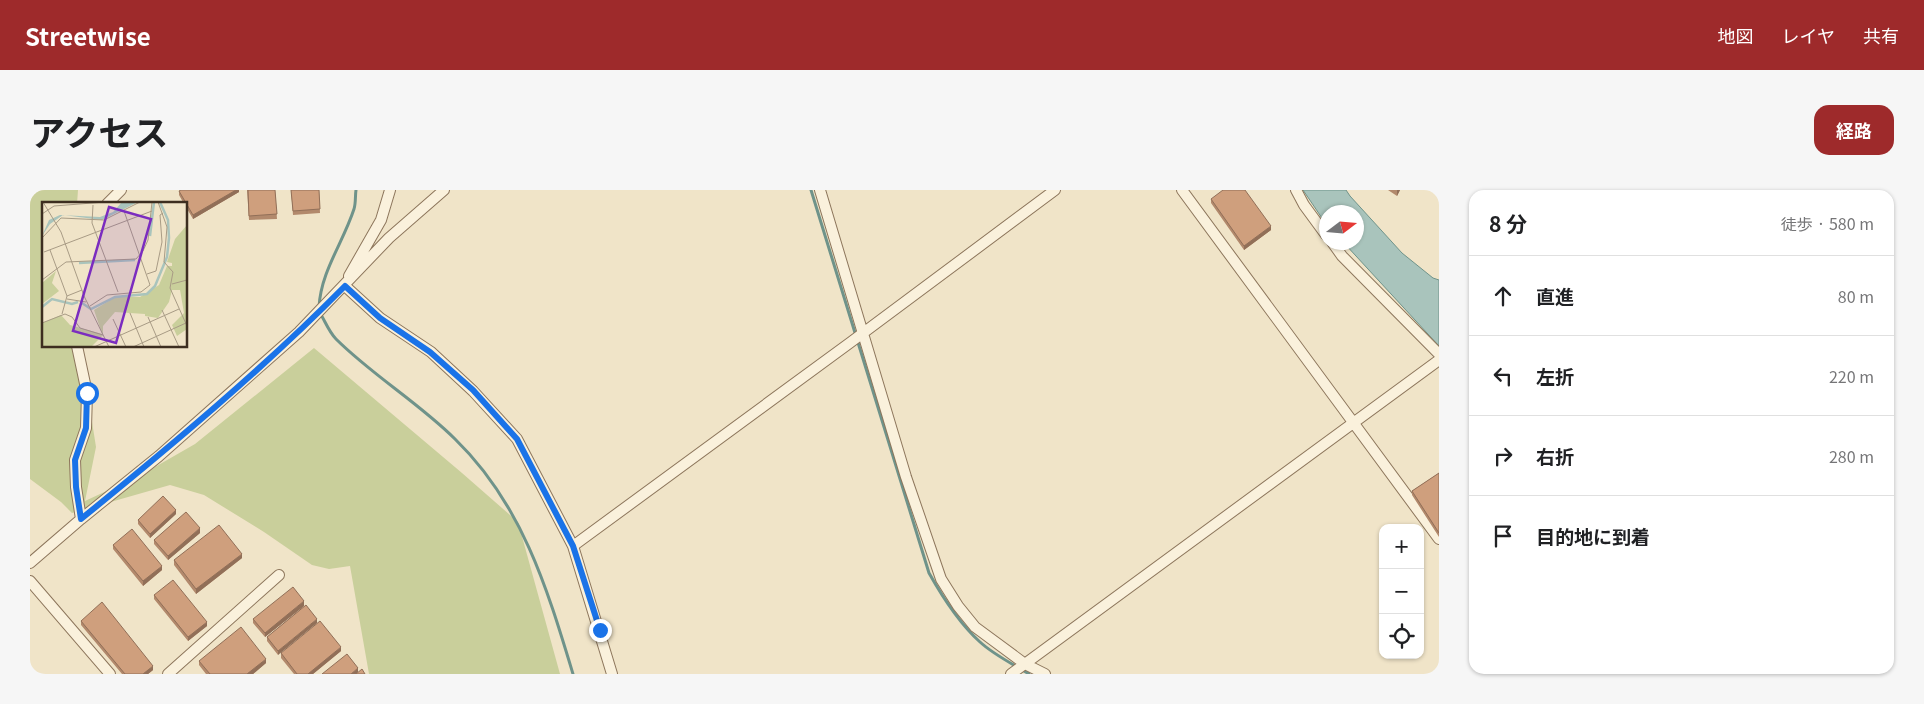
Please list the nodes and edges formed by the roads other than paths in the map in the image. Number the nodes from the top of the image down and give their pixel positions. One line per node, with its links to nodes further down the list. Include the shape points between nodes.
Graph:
1 (121, 190): 8 (street)
2 (390, 190): 11 (street, via 381,220)
3 (444, 190): 11 (street, via 389,238)
4 (820, 190): 12 (street)
5 (1055, 190): 12 (street)
6 (1182, 190): 16 (street)
7 (1296, 190): 9 (street)
8 (109, 202)
9 (1319, 225)
10 (1338, 250): 14 (street)
11 (345, 286): 17 (street, via 299,332 159,456); 19 (street, via 380,318 430,352 517,439)
12 (863, 333): 19 (street); 23 (street, via 906,477 941,579 975,627)
13 (77, 348): 17 (street, via 87,393 86,428 75,460)
14 (1439, 354)
15 (1439, 360): 16 (street)
16 (1353, 424): 18 (street); 23 (street)
17 (81, 519): 20 (street)
18 (1439, 539)
19 (573, 546): 27 (street)
20 (30, 563)
21 (279, 575): 26 (street)
22 (30, 581): 25 (street)
23 (1024, 664): 24 (street); 28 (street)
24 (1012, 673)
25 (110, 674)
26 (168, 674)
27 (612, 674)
28 (1045, 674)

